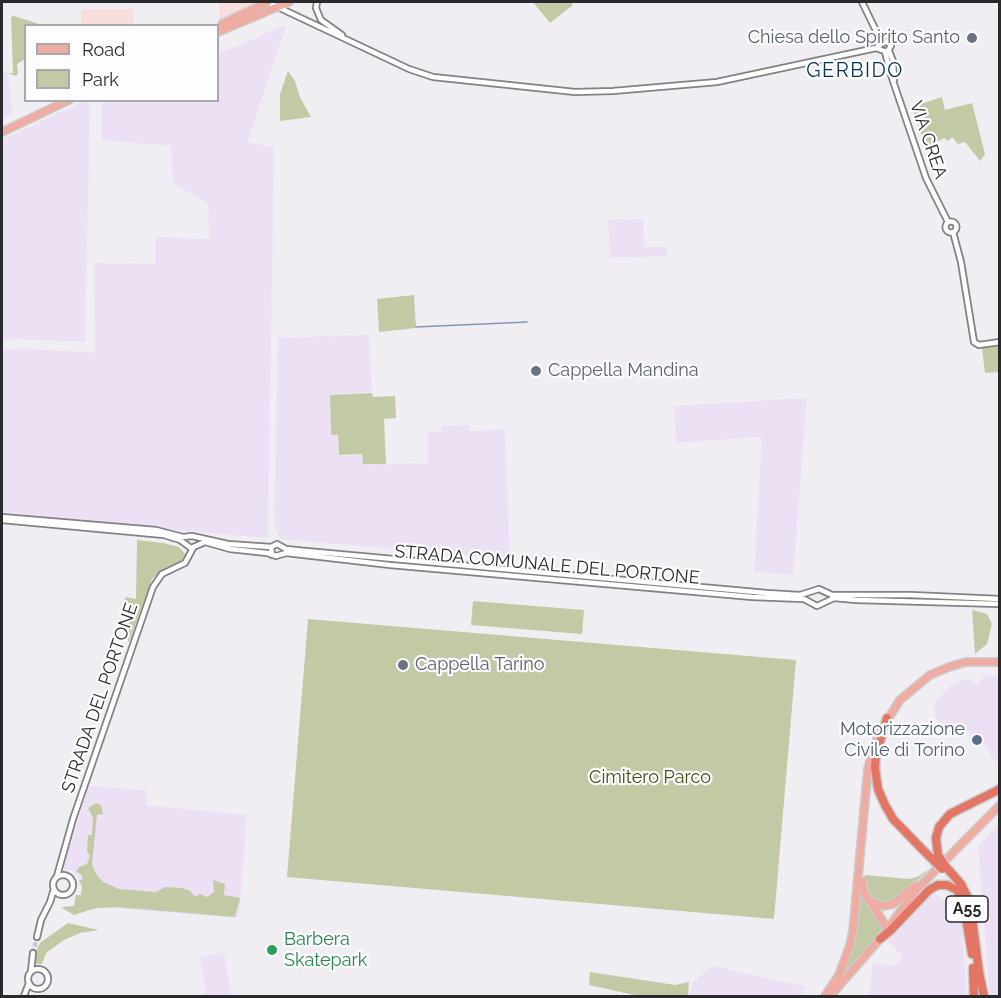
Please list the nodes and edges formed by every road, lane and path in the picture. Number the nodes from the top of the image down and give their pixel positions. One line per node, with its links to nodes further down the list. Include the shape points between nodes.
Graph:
1 (268, 2): 5 (street); 6 (main road)
2 (289, 2): 5 (main road)
3 (317, 2): 8 (street, via 321,20)
4 (863, 2): 9 (street, VIA CREA)
5 (277, 6): 7 (main road); 8 (street)
6 (219, 26)
7 (219, 32)
8 (343, 38): 9 (street, via 417,72 448,80 594,92 717,82)
9 (883, 47): 14 (street, VIA CREA, via 926,178 949,222 946,228 953,232 957,244 975,344)
10 (54, 102): 12 (main road)
11 (65, 102): 13 (main road)
12 (2, 127)
13 (2, 132)
14 (999, 342)
15 (2, 518): 16 (street, STRADA COMUNALE DEL PORTONE); 19 (street, STRADA COMUNALE DEL PORTONE, via 139,532 173,537)
16 (188, 536): 17 (street, STRADA COMUNALE DEL PORTONE); 19 (street)
17 (195, 537): 19 (street); 20 (street, STRADA COMUNALE DEL PORTONE)
18 (238, 541): 20 (street)
19 (191, 545): 24 (street, STRADA COMUNALE DEL PORTONE, via 208,542); 35 (street, STRADA DEL PORTONE, via 183,565 162,574 153,587 73,819)
20 (249, 547): 21 (street, STRADA COMUNALE DEL PORTONE)
21 (271, 547): 22 (street, STRADA COMUNALE DEL PORTONE); 24 (street)
22 (282, 547): 23 (street); 25 (street, STRADA COMUNALE DEL PORTONE, via 747,591)
23 (281, 554): 24 (street, STRADA COMUNALE DEL PORTONE); 29 (street, STRADA COMUNALE DEL PORTONE, via 804,599)
24 (272, 555)
25 (811, 593): 26 (street, via 819,589); 29 (street)
26 (824, 593): 27 (street); 28 (street)
27 (999, 599)
28 (825, 601): 29 (street, via 819,606); 30 (street, via 834,598)
29 (811, 603)
30 (999, 604)
31 (999, 662): 32 (main road, via 976,661 949,667 923,680)
32 (887, 718): 36 (highway, bridge, via 875,762 878,789 893,819); 40 (main road, via 869,762)
33 (999, 789): 36 (highway, bridge, via 950,814 939,827 937,851)
34 (999, 804): 37 (main road)
35 (61, 865): 38 (street); 39 (street, STRADA DEL PORTONE)
36 (945, 869): 48 (highway, A55, via 965,901); 54 (highway, A55, via 961,884 970,902)
37 (933, 872): 43 (main road, via 893,904 883,906); 45 (main road)
38 (65, 875): 39 (street); 42 (street, via 72,879 73,886 71,892)
39 (57, 876): 41 (street)
40 (861, 878): 43 (main road); 53 (main road, via 850,945)
41 (54, 890): 42 (street); 44 (street)
42 (62, 895): 44 (street)
43 (869, 901): 45 (main road)
44 (50, 902): 46 (street)
45 (888, 930): 47 (highway); 48 (highway, via 929,890 947,885 957,890 963,901)
46 (37, 937)
47 (880, 939): 53 (main road)
48 (972, 954): 54 (highway, A55)
49 (41, 969): 50 (street); 50 (street, via 33,956); 52 (street, via 49,980 43,988)
50 (30, 973): 51 (street)
51 (29, 983): 52 (street); 55 (street)
52 (35, 988): 55 (street)
53 (828, 995)
54 (979, 995)
55 (25, 996)

